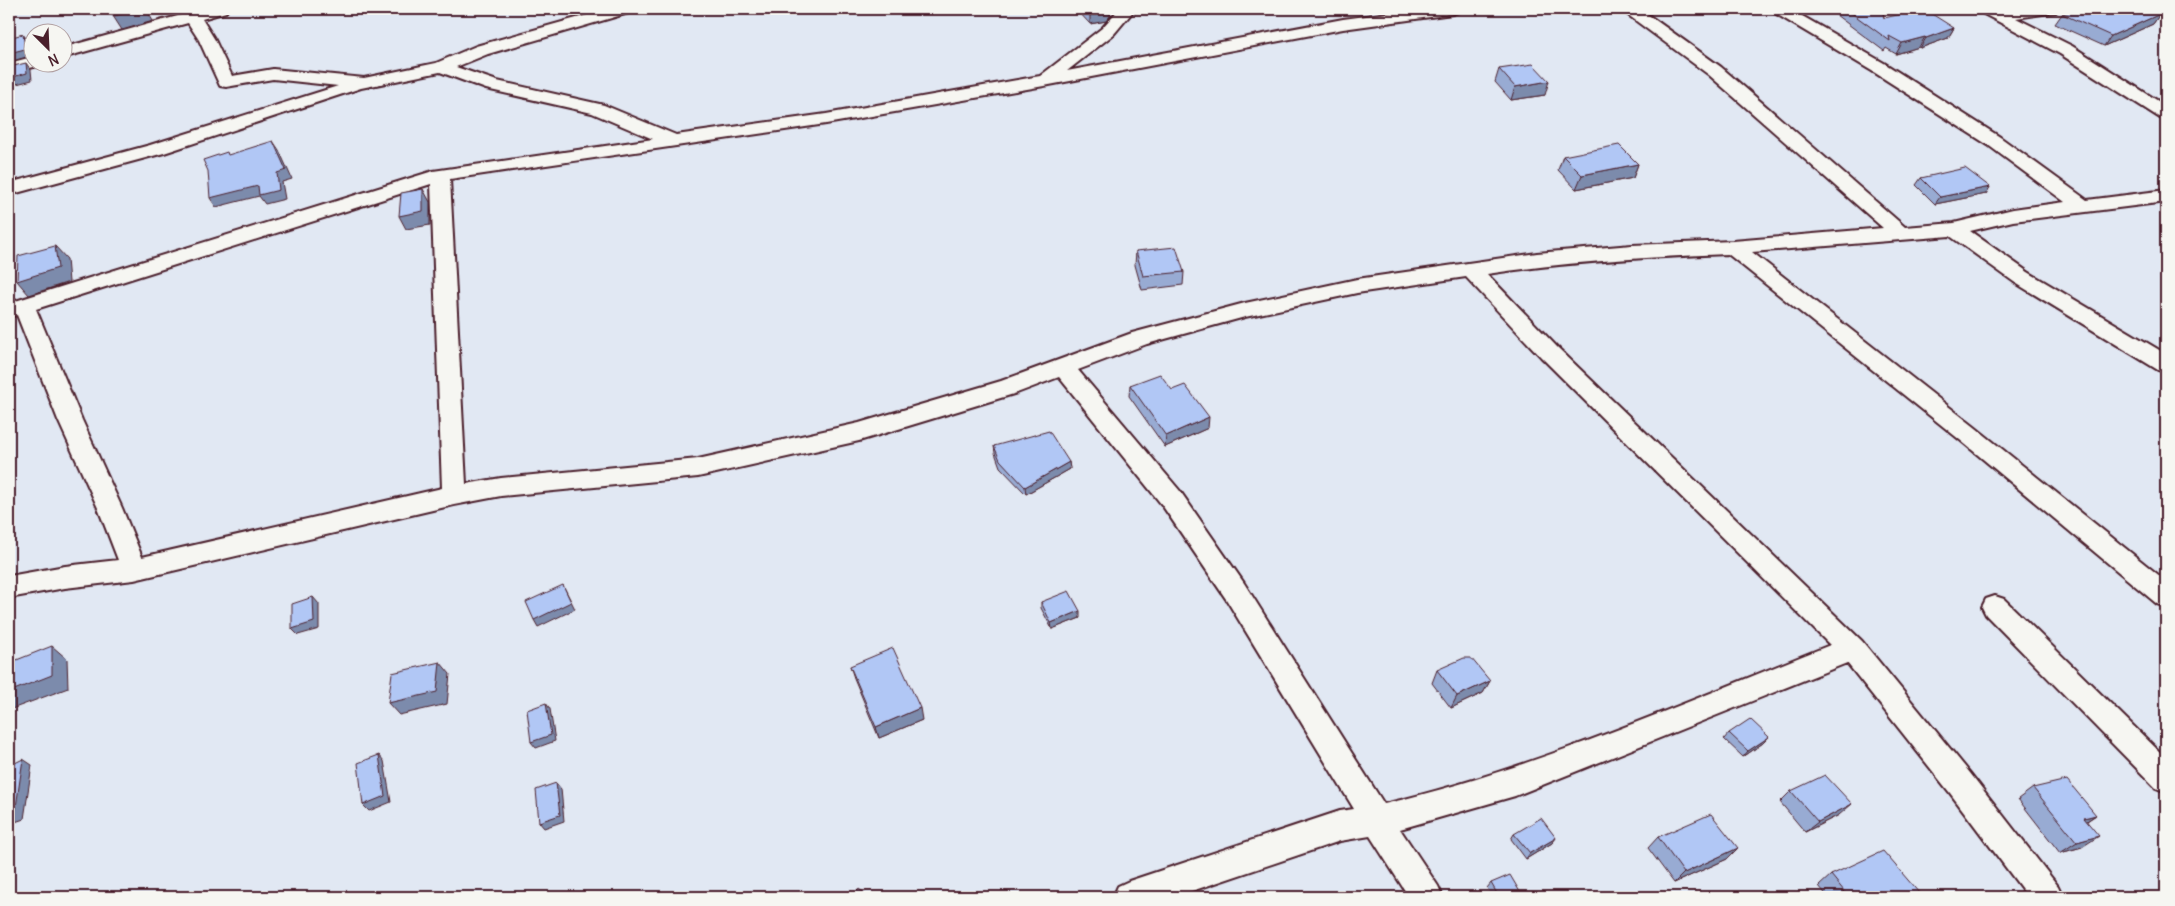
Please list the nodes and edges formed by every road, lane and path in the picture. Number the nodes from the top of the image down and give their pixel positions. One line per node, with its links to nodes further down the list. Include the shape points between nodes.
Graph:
1 (220, 9): 9 (street)
2 (1128, 9): 14 (street, via 1108,32)
3 (1452, 9): 14 (street, via 1343,24)
4 (1632, 9): 23 (street, via 1715,71)
5 (1779, 9): 21 (street, via 1994,140)
6 (2050, 9): 8 (street)
7 (614, 10): 13 (street, via 482,50)
8 (1993, 12): 16 (street, via 2066,50)
9 (192, 17): 10 (street); 15 (street, via 207,40 226,82 273,74)
10 (72, 50)
11 (22, 65): 12 (street)
12 (9, 68)
13 (441, 68): 15 (street); 17 (street, via 492,85 598,109)
14 (1044, 81): 17 (street)
15 (364, 83): 19 (street, via 156,149)
16 (2162, 108)
17 (674, 141): 18 (street)
18 (440, 175): 26 (street); 29 (street)
19 (9, 189)
20 (2166, 196): 21 (street)
21 (2084, 207): 22 (street, via 2013,215)
22 (1954, 229): 23 (street); 27 (street, via 2021,277)
23 (1899, 232): 24 (street)
24 (1733, 247): 25 (street, via 1632,251); 32 (street)
25 (1472, 270): 28 (street, via 1357,286 1245,310 1140,338); 34 (street, via 1563,365)
26 (16, 308): 30 (street, via 110,508)
27 (2166, 364)
28 (1064, 368): 29 (street, via 859,432 698,468 501,487); 36 (street, via 1171,498 1214,560)
29 (454, 495): 30 (street)
30 (134, 569): 31 (street)
31 (9, 587)
32 (2166, 596)
33 (1995, 607): 35 (street)
34 (1852, 649): 36 (street, via 1515,782); 39 (street)
35 (2166, 778)
36 (1377, 820): 37 (street, via 1340,826); 38 (street)
37 (1130, 897)
38 (1427, 897)
39 (2047, 897)

